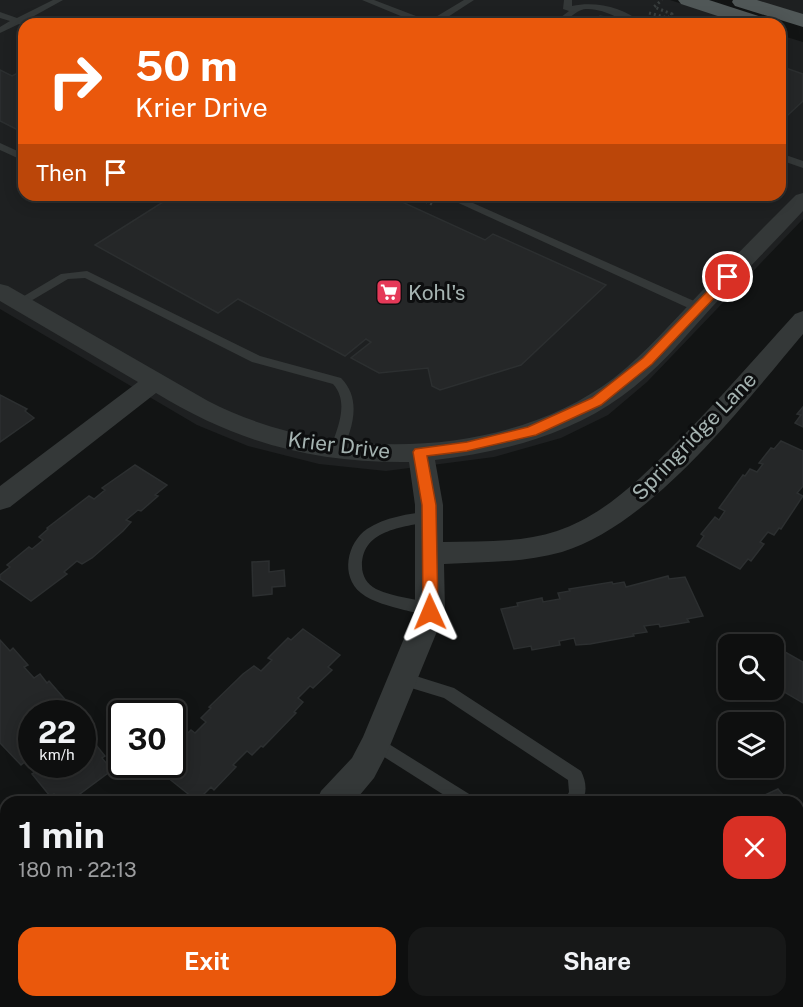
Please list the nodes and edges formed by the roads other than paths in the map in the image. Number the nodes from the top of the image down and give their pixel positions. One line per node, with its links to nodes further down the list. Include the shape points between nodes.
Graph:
1 (59, 0): 9 (lane)
2 (366, 0): 10 (lane)
3 (470, 0): 11 (lane)
4 (688, 0): 14 (main road)
5 (736, 0): 16 (main road)
6 (589, 3): 7 (lane); 12 (lane); 13 (lane)
7 (568, 4)
8 (0, 15): 15 (lane)
9 (29, 18)
10 (413, 18)
11 (439, 18)
12 (564, 18)
13 (629, 18)
14 (745, 18)
15 (18, 21)
16 (803, 21)
17 (18, 23): 18 (lane)
18 (0, 30)
19 (786, 31): 20 (main road)
20 (803, 36)
21 (0, 146): 22 (lane)
22 (18, 155)
23 (786, 158): 24 (lane)
24 (803, 165)
25 (803, 200): 28 (street, Krier Drive)
26 (459, 201): 28 (lane)
27 (10, 297): 30 (street, Krier Drive); 31 (lane, via 65,276 93,275 256,359 337,381 347,390 349,402)
28 (699, 308): 32 (street, Krier Drive, via 638,371 581,410 514,436)
29 (803, 319): 35 (street, Springridge Lane, via 705,430 642,494 609,519 561,541 503,551)
30 (156, 381): 31 (street, Krier Drive, via 240,426 287,441); 33 (street)
31 (336, 450): 32 (street, Krier Drive)
32 (420, 452): 34 (street)
33 (0, 500)
34 (429, 516): 35 (street); 36 (lane, via 397,521 372,532 356,549 355,567 358,580 368,591)
35 (430, 554): 36 (street)
36 (430, 609): 37 (street)
37 (403, 679): 38 (street); 41 (lane, via 449,693 575,776)
38 (376, 743): 39 (street, via 363,768); 40 (lane)
39 (338, 796)
40 (459, 796)
41 (576, 796)

